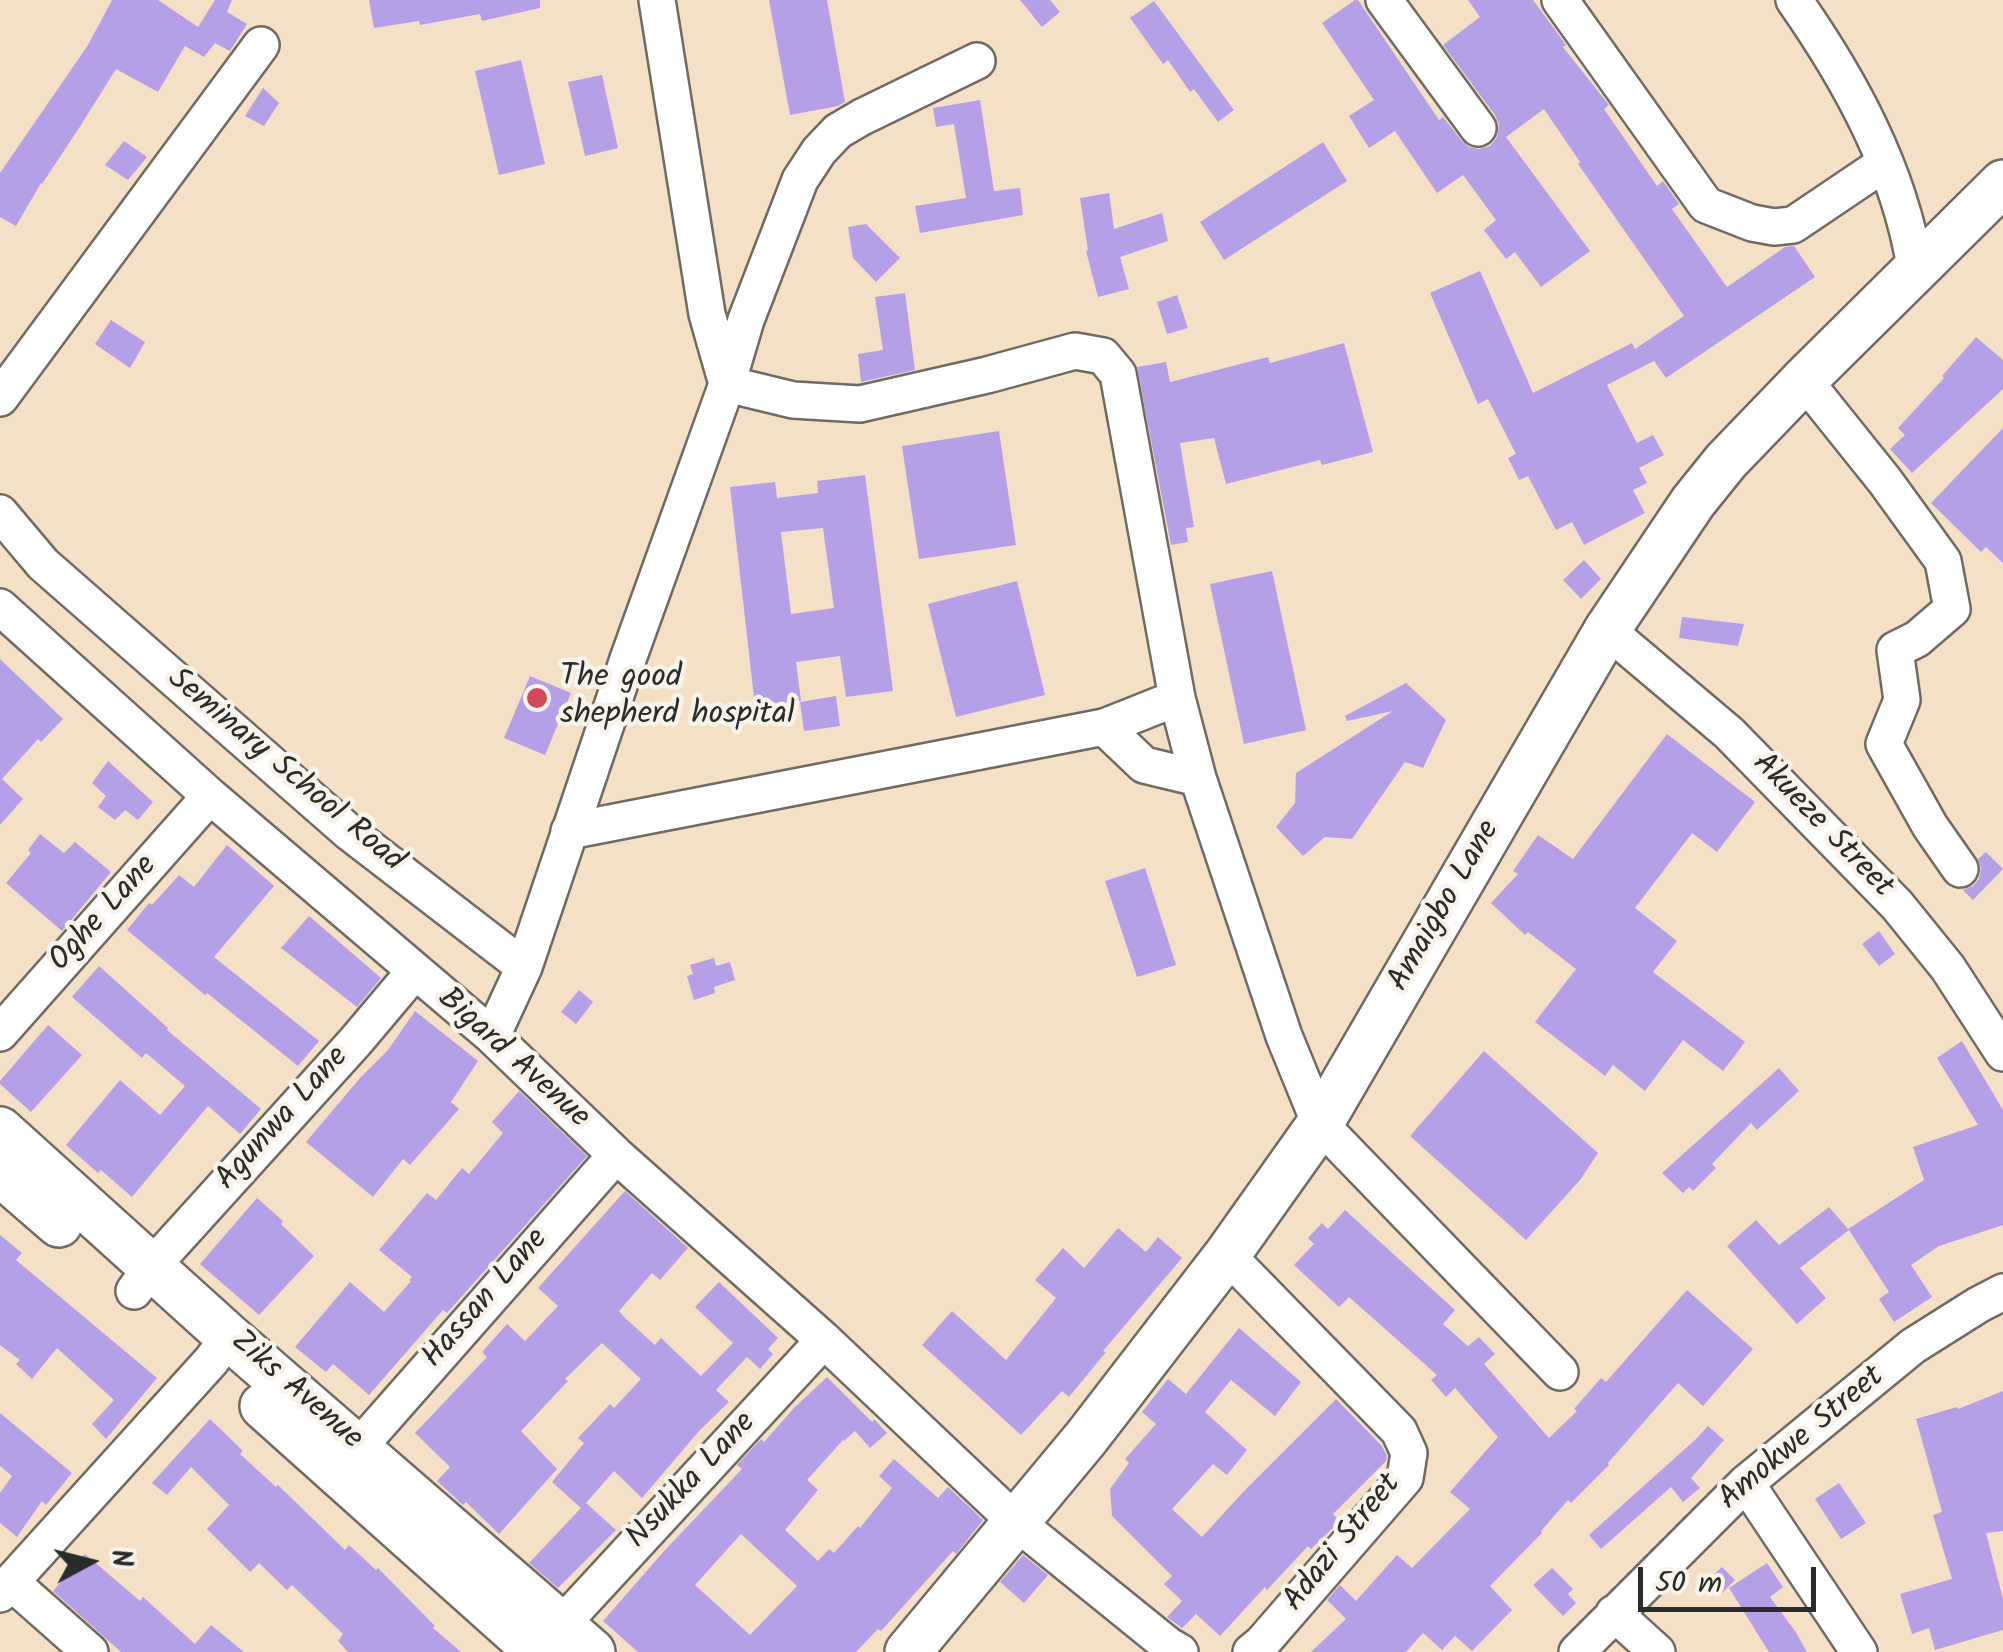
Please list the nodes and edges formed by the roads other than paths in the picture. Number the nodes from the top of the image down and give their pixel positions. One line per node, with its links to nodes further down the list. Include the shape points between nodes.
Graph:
1 (657, 0): 12 (street, via 707,314)
2 (1384, 0): 7 (street)
3 (1560, 0): 8 (street, via 1706,205 1752,223 1793,225)
4 (1794, 0): 8 (street, via 1856,96)
5 (261, 45): 13 (street)
6 (976, 61): 12 (street, via 862,117 819,151 800,180)
7 (1478, 128)
8 (1885, 163): 10 (street)
9 (2003, 182): 10 (main road, Amaigbo Lane)
10 (1915, 267): 11 (main road, Amaigbo Lane)
11 (1804, 380): 16 (main road, Amaigbo Lane, via 1693,502); 22 (street, via 1944,561 1952,609 1896,650 1902,700 1884,744)
12 (728, 384): 17 (street, via 793,400 860,404 1075,351 1102,356 1118,374); 21 (street)
13 (0, 398)
14 (0, 512): 23 (street, Seminary School Road, via 43,564 350,833)
15 (3, 616): 20 (street, Bigard Avenue)
16 (1607, 630): 27 (street, Akueze Street, via 1728,733 1897,904); 28 (main road, Amaigbo Lane)
17 (1176, 698): 18 (street); 19 (street)
18 (1104, 727): 19 (street, via 1144,764); 21 (street)
19 (1198, 778): 28 (street)
20 (210, 796): 24 (street, Bigard Avenue); 25 (street, Oghe Lane)
21 (569, 831): 23 (street)
22 (1960, 869)
23 (524, 967): 26 (street)
24 (414, 972): 26 (street, Bigard Avenue); 32 (street, Agunwa Lane)
25 (0, 1033)
26 (492, 1036): 30 (street, Bigard Avenue)
27 (2002, 1050)
28 (1320, 1124): 31 (main road, Amaigbo Lane); 36 (street)
29 (1, 1144): 32 (main road, Ziks Avenue)
30 (616, 1155): 34 (street, Bigard Avenue); 37 (street, Hassan Lane)
31 (1227, 1255): 39 (main road, Amaigbo Lane); 46 (street, Adazi Street, via 1398,1431 1409,1454 1405,1478)
32 (143, 1278): 35 (main road, Ziks Avenue)
33 (2003, 1292): 38 (street, Amokwe Street, via 1914,1346)
34 (824, 1340): 39 (street, Bigard Avenue); 42 (street, Nsukka Lane)
35 (220, 1349): 37 (main road, Ziks Avenue); 40 (street)
36 (1560, 1372)
37 (348, 1459): 42 (main road, Ziks Avenue)
38 (1746, 1483): 41 (street, Amokwe Street); 49 (street)
39 (1016, 1522): 44 (main road, Amaigbo Lane); 45 (street)
40 (5, 1588): 43 (street)
41 (1614, 1613): 47 (street, Amokwe Street); 48 (street)
42 (558, 1645)
43 (90, 1652)
44 (908, 1652)
45 (1180, 1652)
46 (1251, 1652)
47 (1577, 1652)
48 (1657, 1652)
49 (1858, 1652)

